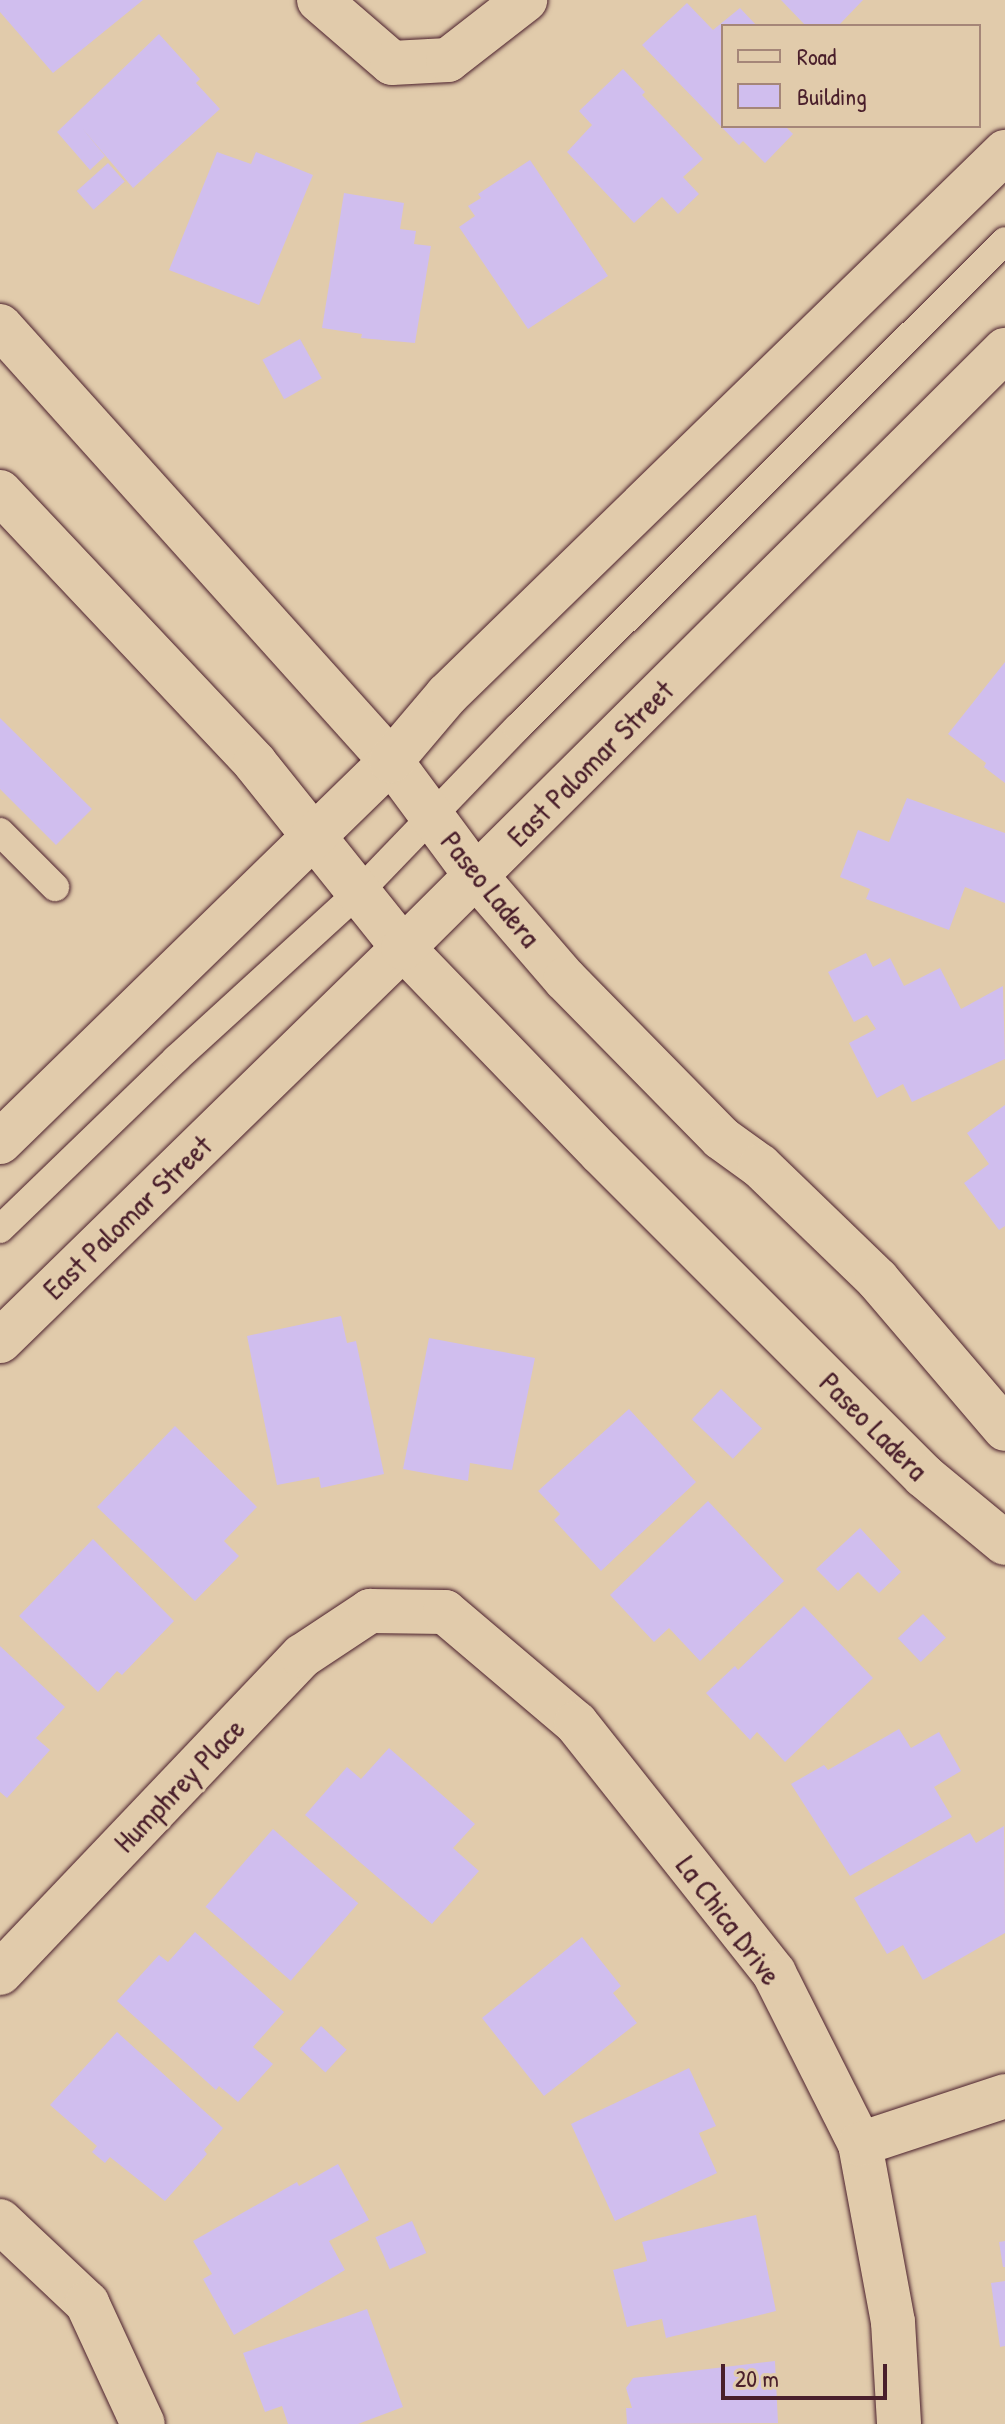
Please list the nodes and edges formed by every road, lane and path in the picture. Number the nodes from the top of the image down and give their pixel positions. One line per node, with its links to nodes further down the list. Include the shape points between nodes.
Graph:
1 (319, 0): 2 (main road, via 392,63 448,60)
2 (525, 0)
3 (1005, 152): 8 (main road, via 447,695)
4 (1005, 241): 9 (lane)
5 (0, 326): 8 (main road, Paseo Ladera)
6 (1005, 350): 12 (main road, East Palomar Street)
7 (0, 492): 11 (main road, Paseo Ladera, via 255,763)
8 (391, 761): 9 (main road, Paseo Ladera); 11 (main road)
9 (432, 817): 12 (main road, Paseo Ladera); 14 (lane)
10 (0, 832): 13 (lane)
11 (313, 837): 14 (main road, Paseo Ladera); 16 (main road)
12 (476, 876): 15 (main road, East Palomar Street); 19 (main road, Paseo Ladera, via 565,979 721,1138 760,1166 877,1279)
13 (55, 887)
14 (359, 892): 15 (main road, Paseo Ladera); 17 (lane)
15 (403, 948): 18 (main road, East Palomar Street); 20 (main road, Paseo Ladera, via 924,1476)
16 (0, 1142)
17 (0, 1229)
18 (0, 1341)
19 (1005, 1429)
20 (1005, 1543)
21 (370, 1611): 22 (main road, Humphrey Place, via 302,1656); 24 (main road, La Chica Drive, via 445,1612 576,1723 774,1973)
22 (0, 1973)
23 (1005, 2096): 24 (main road)
24 (860, 2144): 27 (main road, La Chica Drive, via 893,2322)
25 (0, 2221): 26 (main road, via 87,2303)
26 (143, 2424)
27 (899, 2424)

